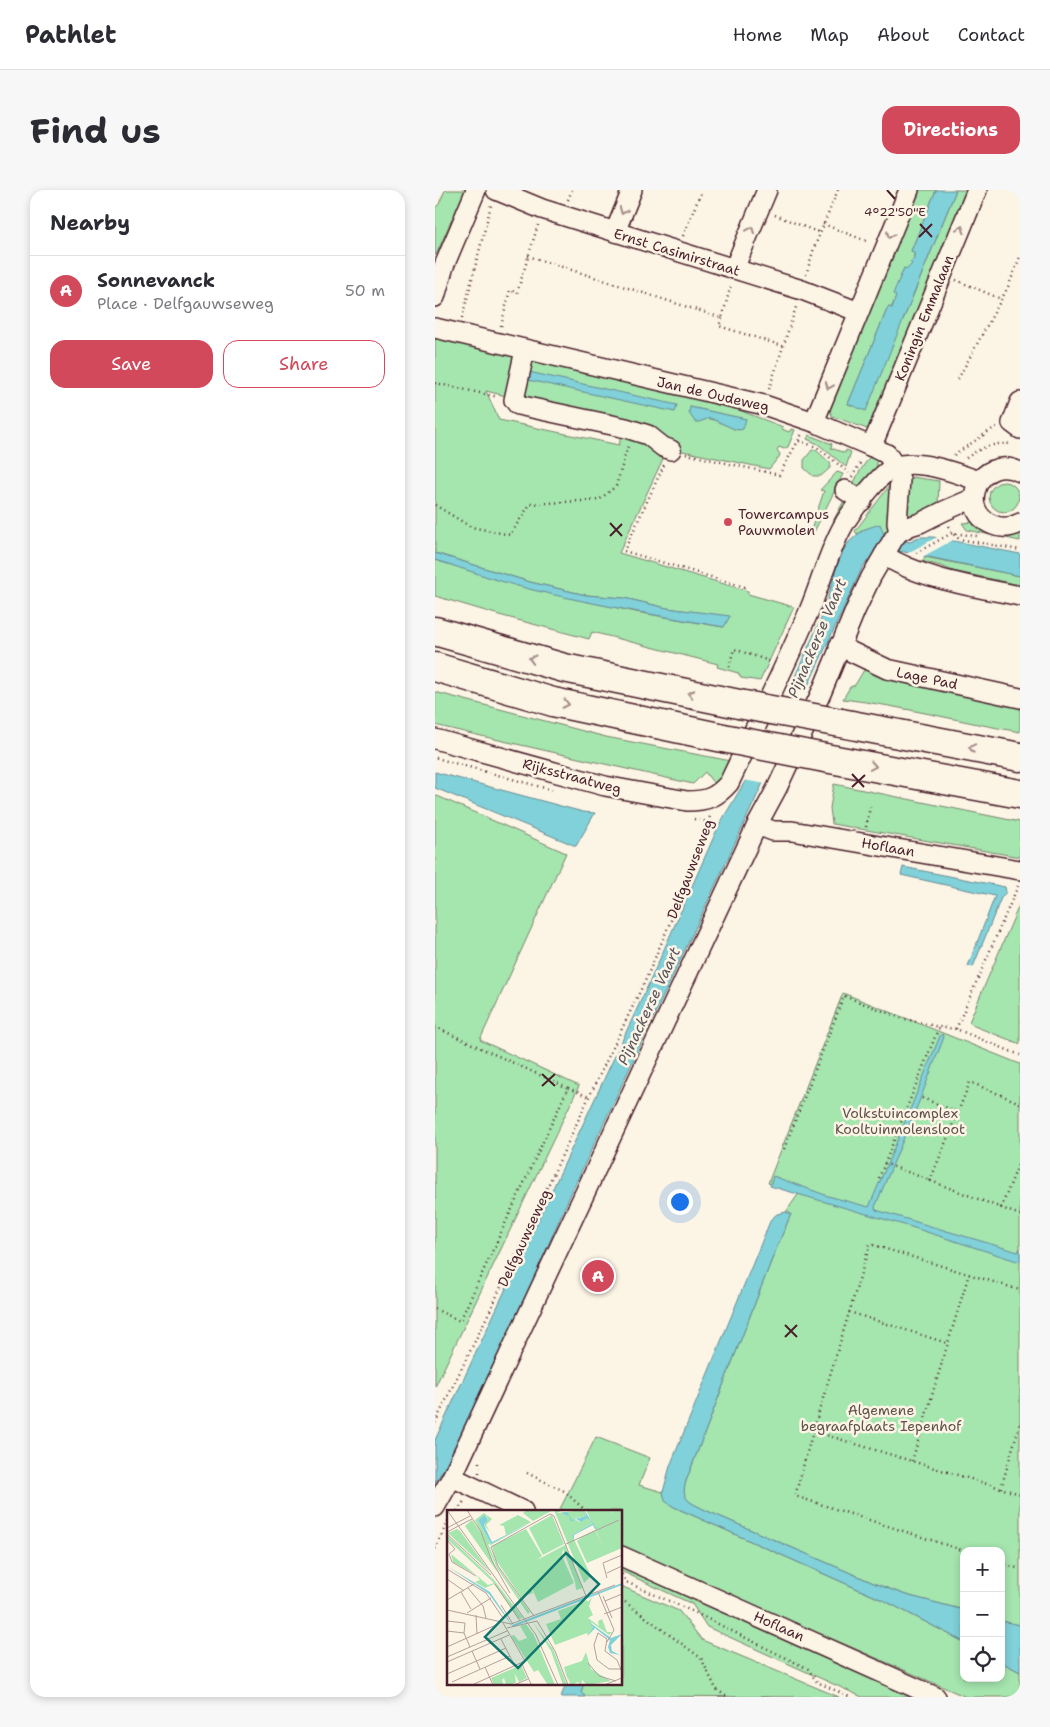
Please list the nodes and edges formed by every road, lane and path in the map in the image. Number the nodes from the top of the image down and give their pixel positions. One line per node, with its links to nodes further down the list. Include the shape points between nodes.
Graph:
1 (632, 190): 10 (street, one-way to 10)
2 (701, 190): 13 (path)
3 (767, 190): 8 (street)
4 (909, 190): 12 (street, one-way to 12)
5 (977, 190): 18 (street, Koningin Emmalaan, one-way to 5)
6 (488, 193): 7 (street, Ernst Casimirstraat); 16 (street); 24 (path)
7 (542, 209): 10 (street, Ernst Casimirstraat); 14 (path)
8 (759, 209): 11 (path); 17 (street, one-way to 8)
9 (823, 224): 12 (path)
10 (615, 232): 13 (street, Ernst Casimirstraat)
11 (820, 234)
12 (885, 248): 21 (street)
13 (677, 252): 17 (street, Ernst Casimirstraat)
14 (528, 256): 22 (path); 25 (path, via 517,293 509,290)
15 (1020, 257): 20 (path)
16 (440, 264): 19 (street)
17 (734, 270): 21 (street, Ernst Casimirstraat, via 802,290); 22 (path)
18 (942, 274): 20 (path); 37 (street, Koningin Emmalaan)
19 (435, 297)
20 (1001, 299): 28 (path)
21 (859, 312): 32 (street, one-way to 32)
22 (722, 318): 26 (path, via 719,326)
23 (435, 328): 24 (street, Jan de Oudeweg)
24 (458, 334): 25 (street, Jan de Oudeweg)
25 (497, 343): 27 (street, Jan de Oudeweg)
26 (783, 346)
27 (525, 350): 30 (street); 32 (street, Jan de Oudeweg, via 764,405)
28 (958, 379)
29 (435, 383): 30 (path)
30 (514, 400): 34 (street, via 518,405)
31 (1020, 402): 33 (street)
32 (810, 421): 35 (path); 37 (street, Jan de Oudeweg)
33 (1011, 429): 41 (path, via 997,426 951,457)
34 (632, 430): 38 (street, via 648,435); 46 (path, via 616,486 599,500 530,504 510,535 471,527)
35 (799, 441): 38 (path, via 779,475); 43 (path, via 817,447)
36 (1000, 443): 39 (path, via 975,451)
37 (870, 446): 40 (street, Jan de Oudeweg, via 887,454)
38 (671, 450): 51 (path, via 624,551)
39 (964, 460)
40 (895, 466): 41 (street, via 915,464); 45 (street, via 884,473); 49 (street, via 900,479 897,523)
41 (945, 469): 44 (street)
42 (1020, 472): 44 (street, via 1010,468 995,469 986,474)
43 (849, 482): 45 (street)
44 (977, 497): 47 (street, via 989,523 1010,527); 49 (street, via 947,522 920,523)
45 (862, 501): 62 (street, via 834,543 810,608 729,783)
46 (435, 505)
47 (1020, 523)
48 (960, 533): 50 (path, via 952,533)
49 (891, 543): 52 (street, via 897,564 953,582); 54 (street)
50 (911, 555)
51 (747, 588)
52 (1020, 596)
53 (435, 631): 60 (highway, one-way to 53, bridge, via 564,668)
54 (839, 646): 58 (street, Lage Pad, via 887,669); 64 (street, via 822,691)
55 (773, 662): 57 (path, via 734,649)
56 (435, 667): 61 (highway, one-way to 61, bridge, via 553,702)
57 (729, 667)
58 (1020, 698)
59 (435, 740): 62 (street, Rijksstraatweg, via 605,786 687,801)
60 (1020, 757)
61 (1020, 794)
62 (711, 798): 73 (path, Delfgauwseweg, via 709,822 686,885 646,980)
63 (870, 807): 65 (path)
64 (757, 825): 66 (street, Hoflaan, via 773,831 801,832); 94 (street)
65 (866, 827)
66 (1020, 870)
67 (1020, 880): 70 (path)
68 (435, 1027): 72 (path)
69 (939, 1027): 70 (path); 77 (path, via 901,1018 844,996); 79 (path)
70 (956, 1029): 71 (path)
71 (1020, 1055)
72 (568, 1088): 73 (path); 86 (path, via 460,1321)
73 (589, 1097): 89 (path, Delfgauwseweg)
74 (922, 1098): 76 (path)
75 (1020, 1103): 76 (path, via 970,1082)
76 (958, 1112): 81 (path)
77 (785, 1150)
78 (1020, 1161): 82 (path)
79 (885, 1163): 80 (path); 81 (path)
80 (879, 1178)
81 (931, 1181): 82 (path)
82 (1001, 1208): 83 (path)
83 (1020, 1216)
84 (969, 1274): 85 (path); 87 (path, via 870,1244); 88 (path)
85 (1020, 1290)
86 (435, 1309)
87 (849, 1312): 88 (path); 91 (path)
88 (947, 1344): 92 (path)
89 (435, 1423)
90 (1020, 1423): 95 (path)
91 (813, 1432): 92 (path); 102 (path, via 795,1496)
92 (912, 1461): 95 (path)
93 (527, 1473): 99 (path, via 564,1491)
94 (452, 1477): 97 (street); 98 (street)
95 (1001, 1488): 96 (path)
96 (1020, 1494)
97 (435, 1507)
98 (521, 1510)
99 (585, 1510)
100 (447, 1523): 101 (path)
101 (435, 1549)
102 (960, 1549)
103 (623, 1557): 110 (street, Hoflaan)
104 (1005, 1563): 105 (path)
105 (1020, 1569)
106 (623, 1578): 109 (path, Hoflaan, via 625,1582 694,1612 808,1669 817,1682)
107 (623, 1600): 108 (path, via 701,1658 716,1689)
108 (727, 1697)
109 (850, 1697)
110 (936, 1697)

